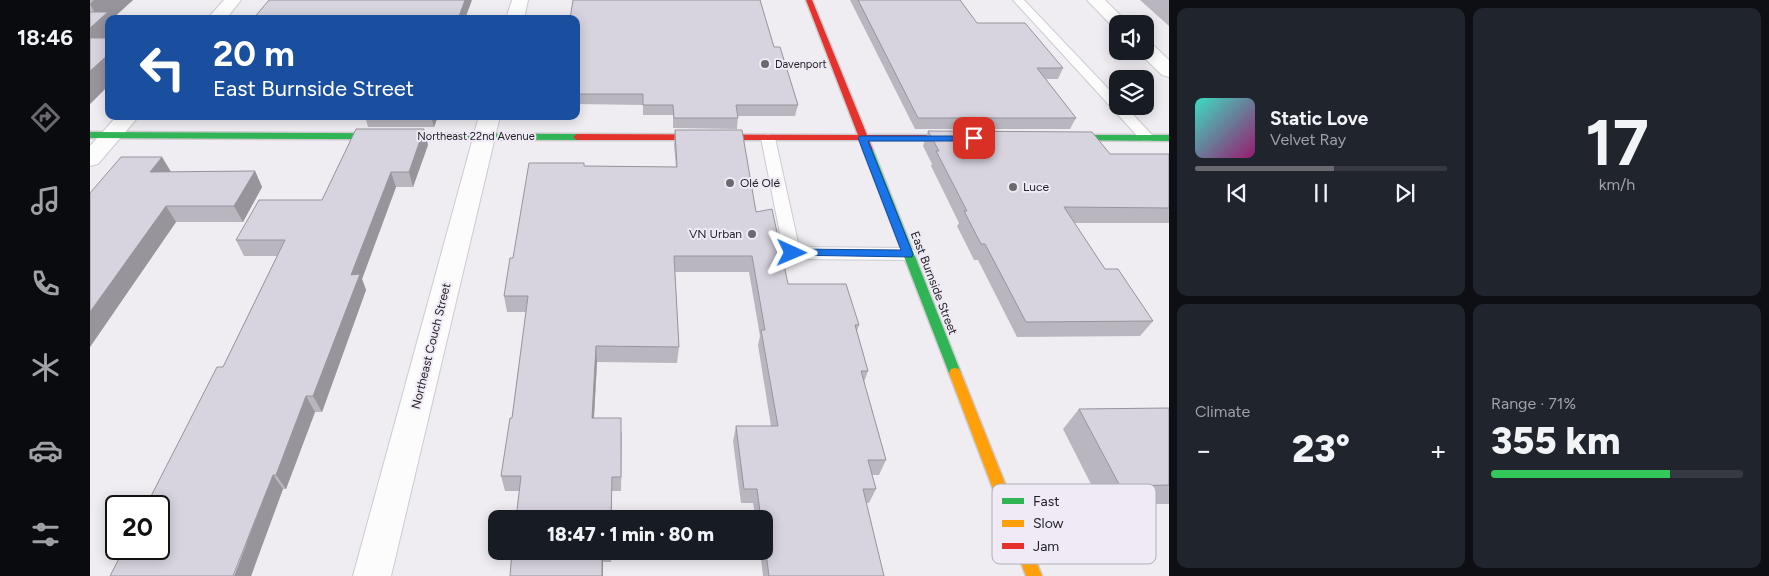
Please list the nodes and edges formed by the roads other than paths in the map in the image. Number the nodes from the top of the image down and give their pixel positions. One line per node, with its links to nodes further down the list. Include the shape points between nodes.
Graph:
1 (233, 0): 6 (street)
2 (520, 0): 7 (street)
3 (809, 0): 15 (street, East Burnside Street)
4 (1018, 0): 18 (lane)
5 (1095, 0): 8 (street)
6 (220, 15)
7 (516, 15)
8 (1111, 15)
9 (1154, 57): 10 (street)
10 (1169, 71)
11 (123, 120): 13 (street)
12 (487, 126): 13 (street, Northeast 22nd Avenue); 14 (street, Northeast 22nd Avenue); 24 (street, Northeast Couch Street)
13 (101, 135): 20 (street)
14 (768, 138): 15 (street, Northeast 22nd Avenue); 21 (lane, via 792,253)
15 (863, 138): 16 (street, Northeast 22nd Avenue); 21 (street, East Burnside Street)
16 (974, 138)
17 (1051, 138): 18 (street)
18 (1147, 138): 19 (street)
19 (1169, 138)
20 (90, 159)
21 (908, 254): 22 (street, East Burnside Street)
22 (998, 484)
23 (1029, 564): 25 (street, East Burnside Street)
24 (372, 576)
25 (1034, 576)

